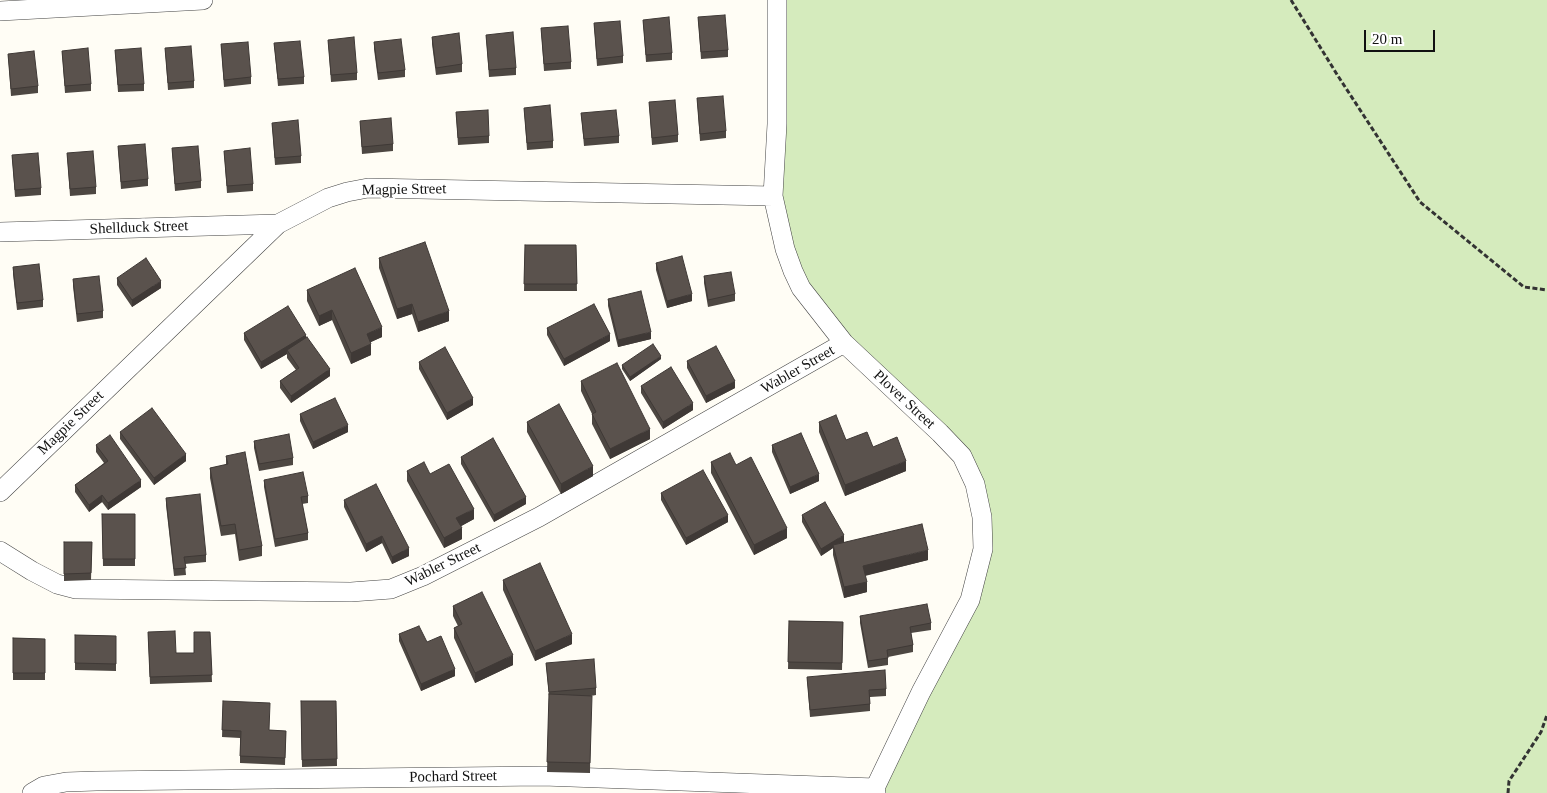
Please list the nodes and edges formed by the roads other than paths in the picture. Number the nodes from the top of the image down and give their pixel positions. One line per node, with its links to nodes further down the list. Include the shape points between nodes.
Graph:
1 (203, 0): 3 (street)
2 (777, 0): 4 (street, Plover Street)
3 (0, 11)
4 (773, 196): 5 (street, Magpie Street, via 368,188 328,198); 7 (street, Plover Street, via 785,249 801,288)
5 (278, 224): 6 (street, Shellduck Street); 8 (street, Magpie Street)
6 (0, 232)
7 (844, 343): 9 (street, Wabler Street, via 540,517 391,589 342,592 76,589 57,584); 10 (street, Plover Street, via 962,456 975,484 982,517 983,549 970,600 921,692)
8 (0, 492)
9 (0, 550)
10 (875, 791): 11 (street, Pochard Street, via 533,776 66,782 44,786)
11 (32, 793)

